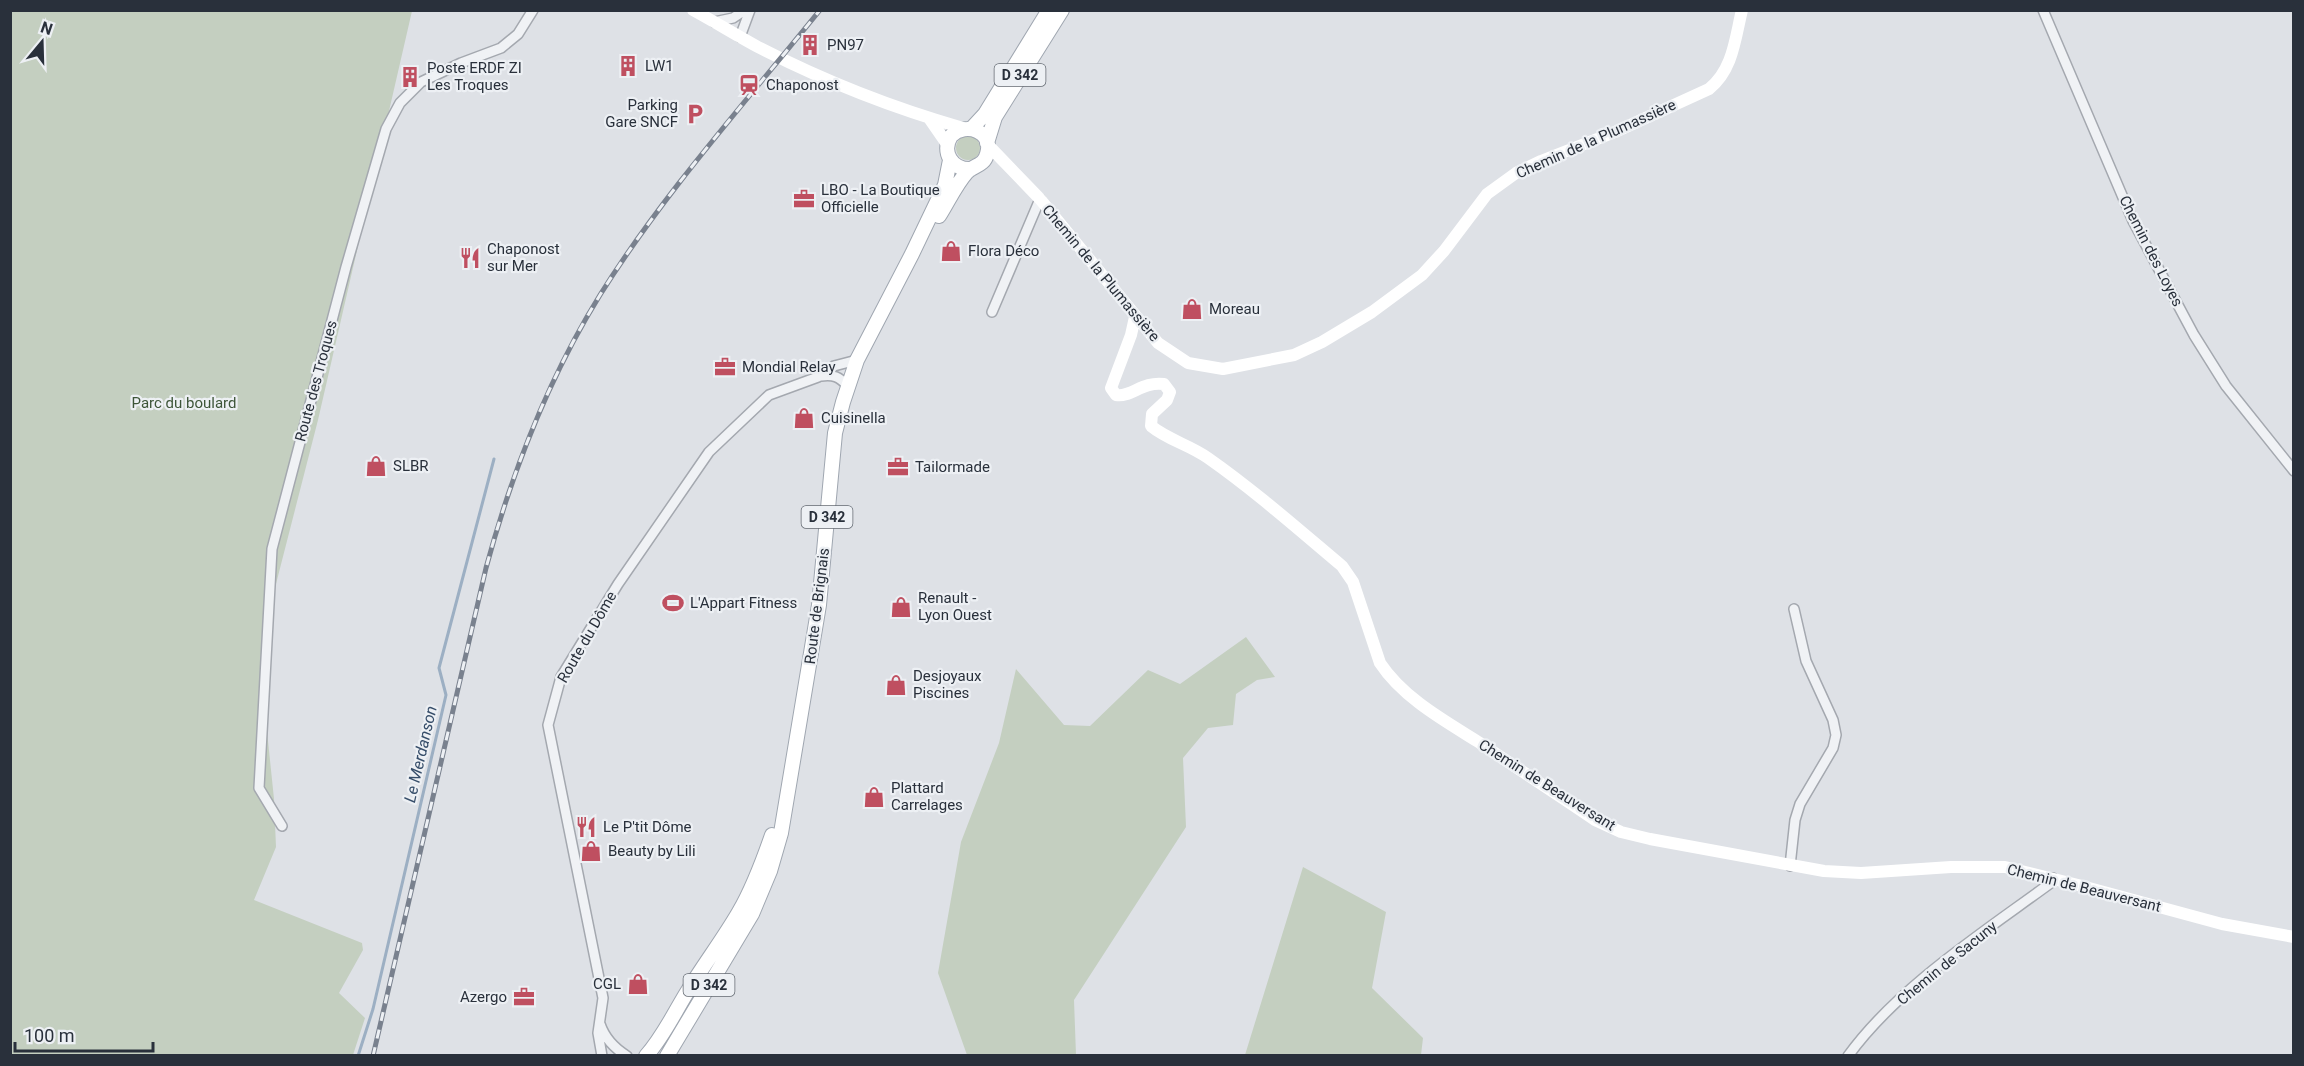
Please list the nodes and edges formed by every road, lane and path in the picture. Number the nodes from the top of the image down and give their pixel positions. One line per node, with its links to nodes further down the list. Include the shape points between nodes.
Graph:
1 (533, 10): 30 (street, Route des Troques, via 518,34 501,48 421,82 400,104 386,129 272,549 259,788)
2 (682, 10): 12 (street, via 764,59)
3 (693, 10): 10 (street)
4 (745, 10): 10 (street, via 733,18)
5 (750, 10): 11 (street)
6 (1049, 10): 14 (main road, D 342, via 985,114)
7 (1062, 10): 16 (main road, D 342, via 995,117)
8 (1742, 10): 23 (street, Chemin de la Plumassière, via 1730,62 1716,84 1516,173 1487,194 1422,275 1322,342 1294,354 1223,369 1204,367 1188,363 1158,343)
9 (2043, 10): 27 (street, Chemin des Loyes, via 2133,221 2194,336 2226,386)
10 (714, 22): 11 (street)
11 (741, 37): 12 (street)
12 (823, 77): 13 (street)
13 (929, 118): 14 (street); 15 (street)
14 (967, 128): 15 (main road, via 951,136); 16 (main road, via 981,133)
15 (947, 144): 17 (main road)
16 (988, 144): 18 (main road, via 987,156); 19 (street, Chemin de la Plumassière)
17 (950, 160): 18 (main road, via 959,168); 21 (main road, Route de Brignais / D 342, via 945,185)
18 (975, 167): 19 (street); 21 (main road, Route de Brignais / D 342)
19 (1011, 168): 20 (street, Chemin de la Plumassière)
20 (1040, 199): 22 (street); 23 (street, Chemin de la Plumassière)
21 (912, 254): 24 (main road, Route de Brignais / D 342)
22 (992, 312)
23 (1135, 317): 31 (street, Chemin de Beauversant, via 1111,388 1116,395 1152,382 1164,384 1170,392 1152,414 1151,426 1194,448 1245,484 1342,566 1353,582 1380,663 1398,685 1595,820 1650,839)
24 (857, 360): 25 (street, Route du Dôme, via 834,366); 26 (main road, Route de Brignais / D 342)
25 (819, 376): 26 (street, via 832,374); 34 (street, Route du Dôme, via 769,395 709,452 618,584 561,677 548,725 603,998)
26 (848, 386): 29 (main road, Route de Brignais / D 342, via 836,433 819,605)
27 (2294, 471)
28 (1794, 609): 31 (street, via 1806,661 1836,735 1833,748 1800,804)
29 (787, 793): 37 (main road, Route de Brignais / D 342, via 741,909); 38 (main road, Route de Brignais / D 342, via 781,833 752,914)
30 (282, 826)
31 (1790, 866): 32 (street, Chemin de Beauversant, via 1861,873 1985,866)
32 (2053, 878): 33 (street, Chemin de Beauversant, via 2222,924); 39 (street, Chemin de Sacuny, via 1899,999)
33 (2294, 937)
34 (600, 1023): 35 (street, Route du Dôme); 36 (street, via 608,1040)
35 (602, 1056)
36 (627, 1056)
37 (646, 1056)
38 (667, 1056)
39 (1848, 1056)

